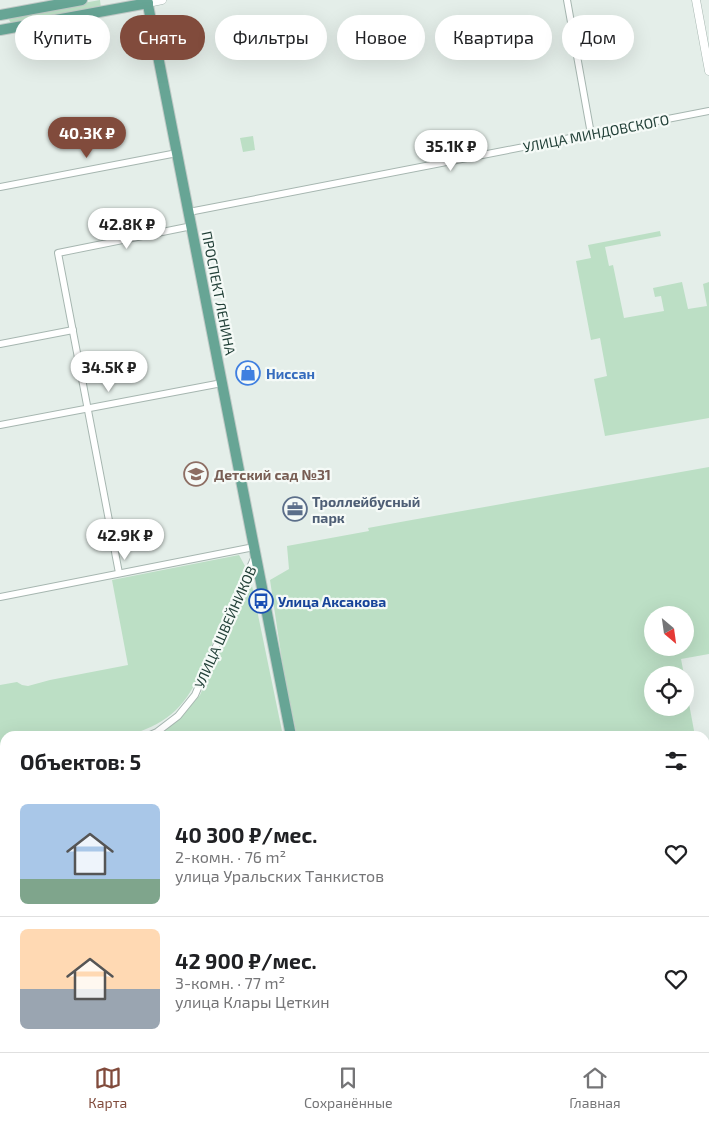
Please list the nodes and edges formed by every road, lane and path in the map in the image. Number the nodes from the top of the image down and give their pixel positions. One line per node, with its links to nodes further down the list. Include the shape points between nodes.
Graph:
1 (82, 0): 6 (main road)
2 (162, 0): 5 (street)
3 (567, 0): 10 (street)
4 (696, 0): 8 (street)
5 (148, 1): 7 (main road); 11 (main road, ПРОСПЕКТ ЛЕНИНА)
6 (0, 15)
7 (0, 30)
8 (709, 71)
9 (709, 111): 10 (street, УЛИЦА МИНДОВСКОГО)
10 (591, 134): 13 (street, УЛИЦА МИНДОВСКОГО)
11 (178, 153): 12 (street); 13 (main road, ПРОСПЕКТ ЛЕНИНА)
12 (0, 187)
13 (189, 212): 14 (main road, ПРОСПЕКТ ЛЕНИНА)
14 (192, 226): 15 (street, via 58,253); 17 (main road, ПРОСПЕКТ ЛЕНИНА)
15 (73, 330): 16 (street); 18 (street)
16 (0, 344)
17 (222, 383): 18 (street); 20 (main road, ПРОСПЕКТ ЛЕНИНА)
18 (87, 408): 19 (street); 21 (street)
19 (0, 425)
20 (255, 551): 21 (street); 23 (street, УЛИЦА ШВЕЙНИКОВ, via 195,695 178,716); 24 (main road, ПРОСПЕКТ ЛЕНИНА)
21 (119, 573): 22 (street)
22 (0, 597)
23 (158, 731)
24 (290, 731)

